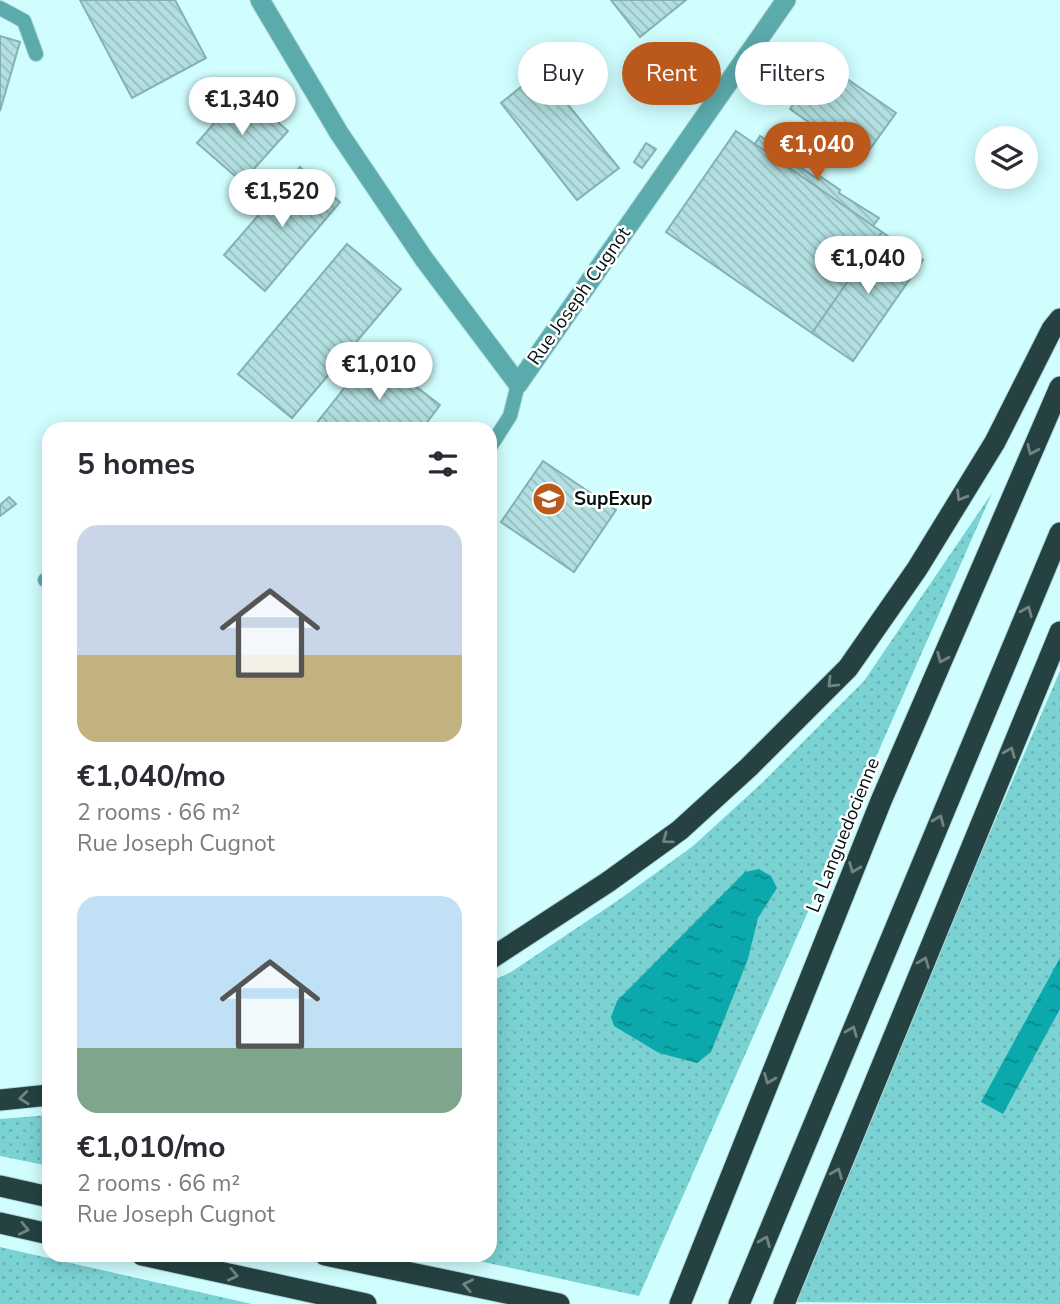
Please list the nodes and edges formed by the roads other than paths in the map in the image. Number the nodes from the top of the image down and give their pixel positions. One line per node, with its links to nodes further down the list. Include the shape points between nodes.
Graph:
1 (260, 0): 6 (street, Rue Joseph Cugnot, via 339,133 424,259)
2 (785, 0): 6 (street, Rue Joseph Cugnot)
3 (0, 8): 4 (lane, via 24,21)
4 (36, 54)
5 (1060, 319): 11 (highway, one-way to 11, via 974,477 848,668 680,830)
6 (518, 384): 8 (lane, via 510,416)
7 (1060, 387): 22 (highway, La Languedocienne, one-way to 22, via 881,801)
8 (497, 436)
9 (1060, 533): 23 (highway, one-way to 9)
10 (1060, 632): 24 (highway, one-way to 10)
11 (497, 954)
12 (42, 1096): 13 (highway, one-way to 13)
13 (0, 1100)
14 (0, 1186): 15 (highway)
15 (42, 1195)
16 (0, 1223): 17 (highway, one-way to 17)
17 (42, 1232)
18 (174, 1262): 20 (highway, one-way to 20)
19 (358, 1262): 21 (highway, one-way to 19)
20 (366, 1304)
21 (559, 1304)
22 (680, 1304)
23 (739, 1304)
24 (784, 1304)

